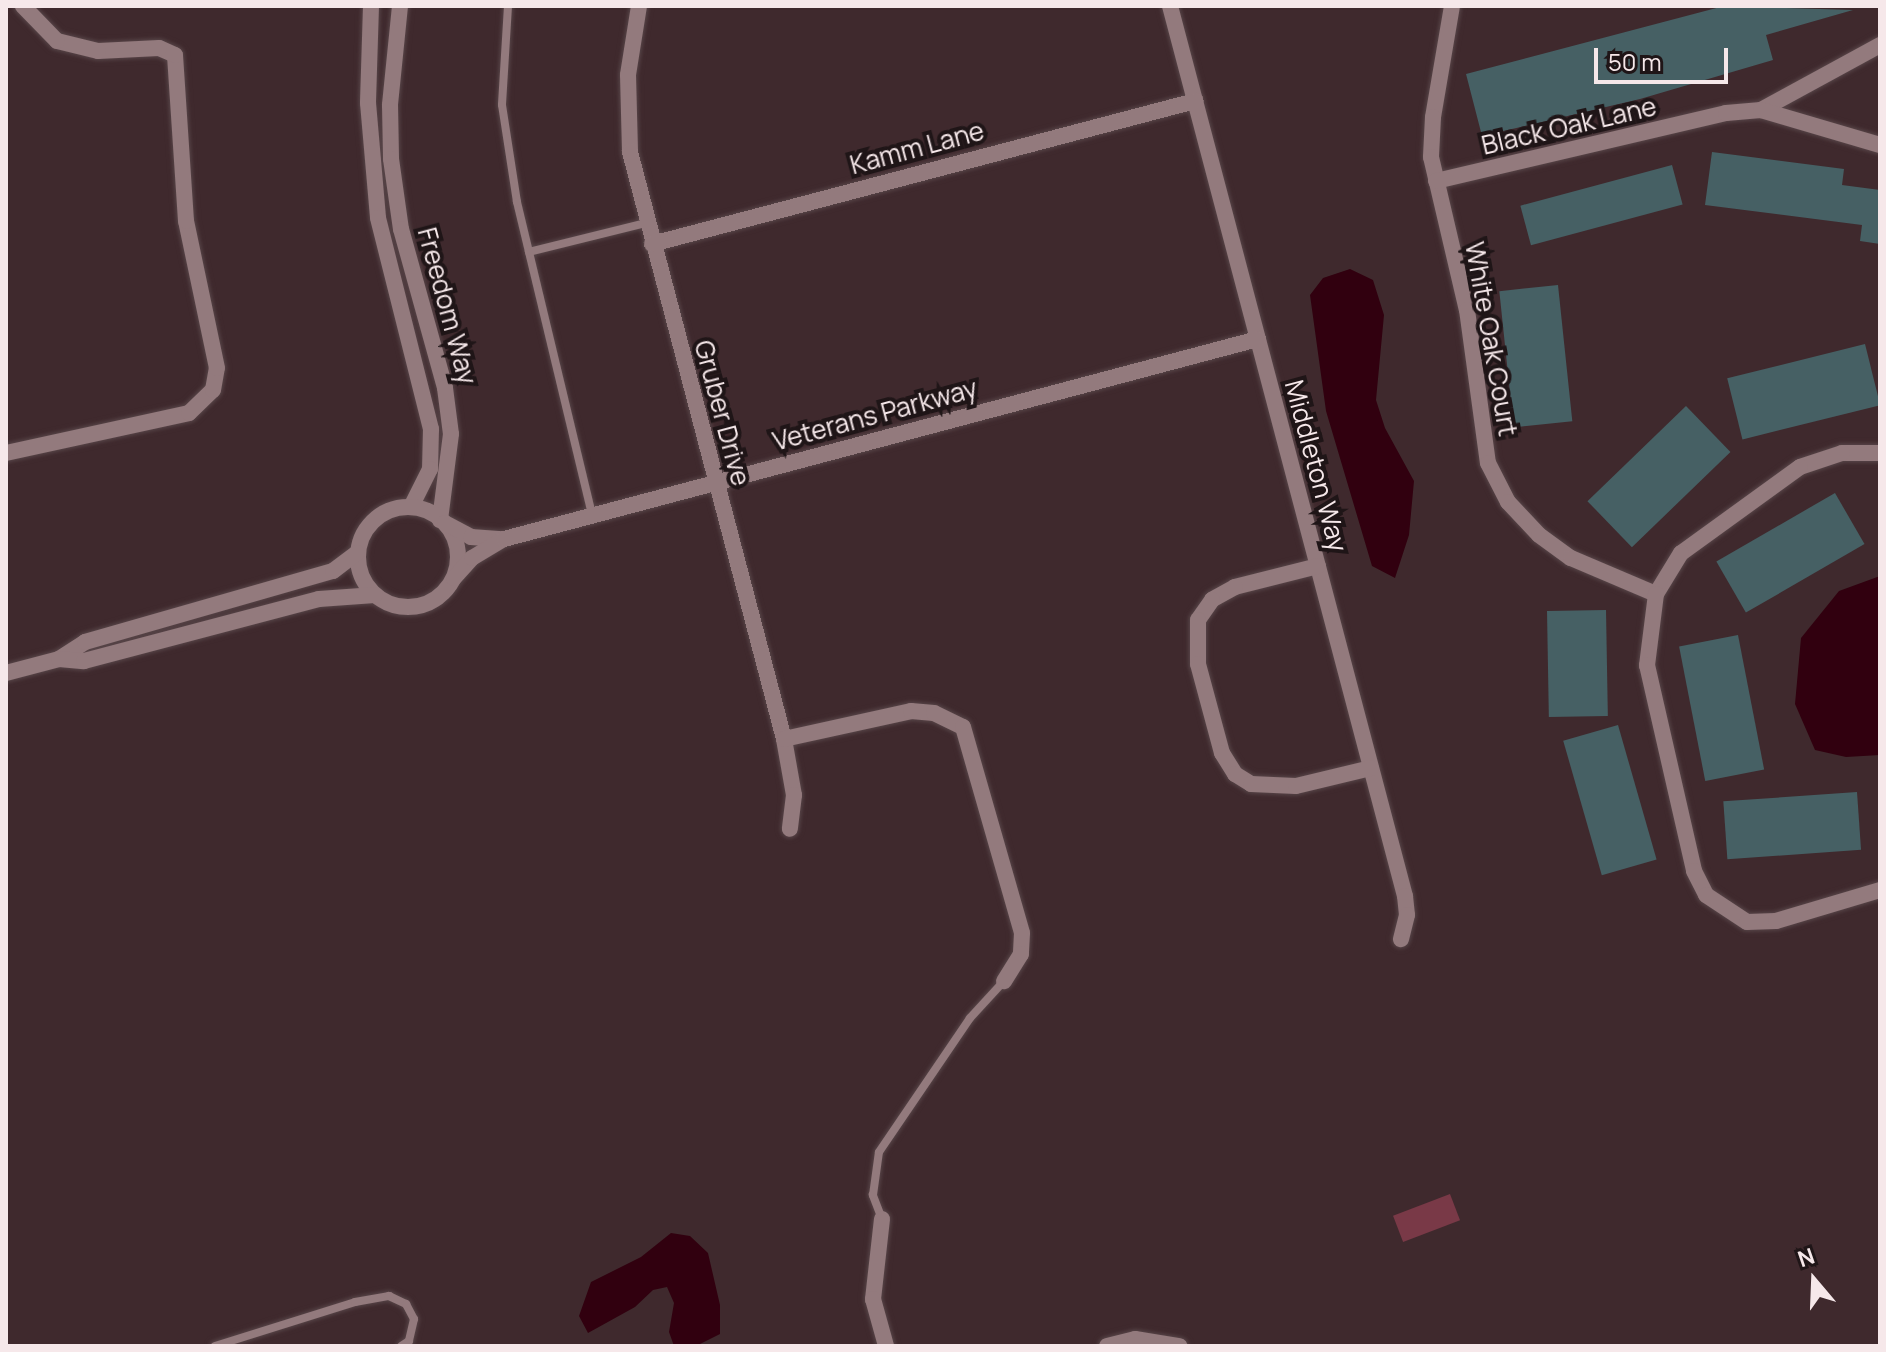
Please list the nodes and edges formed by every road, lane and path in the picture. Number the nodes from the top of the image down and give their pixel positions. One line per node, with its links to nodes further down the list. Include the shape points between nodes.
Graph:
1 (23, 6): 21 (street, via 57,41 98,51 159,48 175,55 186,221 217,368 213,390 189,413)
2 (371, 6): 10 (street, Freedom Way)
3 (400, 6): 11 (street, Freedom Way)
4 (508, 6): 17 (lane, via 502,105)
5 (639, 6): 15 (street, Gruber Drive, via 630,40 627,117)
6 (1170, 6): 9 (street, Middleton Way)
7 (1452, 6): 14 (street, White Oak Court, via 1433,117)
8 (1880, 45): 12 (street, Black Oak Lane)
9 (1195, 101): 16 (street, Kamm Lane); 20 (street, Middleton Way)
10 (368, 103): 11 (street); 19 (street, Freedom Way, via 378,218)
11 (390, 105): 18 (street, Freedom Way, via 401,229)
12 (1761, 110): 13 (street, Black Oak Lane); 14 (street, Black Oak Lane, via 1726,113)
13 (1880, 145)
14 (1436, 181): 31 (street, White Oak Court, via 1467,310 1488,463 1508,502 1571,558)
15 (646, 223): 16 (street, Gruber Drive); 17 (lane)
16 (652, 244): 23 (street, Gruber Drive)
17 (529, 252): 25 (lane)
18 (419, 295): 19 (lane); 26 (street, Freedom Way, via 445,388 451,434)
19 (401, 302): 24 (street, Freedom Way, via 431,429 430,469)
20 (1258, 339): 23 (street, Veterans Parkway); 29 (street, Middleton Way)
21 (6, 453)
22 (1880, 453): 31 (street, via 1842,453 1800,467 1681,553)
23 (715, 481): 25 (street, Veterans Parkway); 35 (street, Gruber Drive)
24 (411, 507): 26 (street); 28 (street, via 381,515 361,538)
25 (592, 515): 27 (street, Veterans Parkway)
26 (442, 521): 27 (street, Veterans Parkway, via 471,537); 30 (street, via 457,549)
27 (504, 539): 30 (street, Veterans Parkway, via 472,558)
28 (357, 553): 32 (street, via 364,583); 33 (street, via 333,571 85,642)
29 (1318, 566): 36 (street, Middleton Way); 36 (street, via 1235,587 1212,600 1198,620 1198,664 1222,753 1243,779 1269,788)
30 (454, 578): 32 (street, via 445,591 419,606 388,604)
31 (1656, 594): 38 (street, via 1647,665 1650,693 1694,871 1706,895 1747,922 1776,921)
32 (375, 595): 33 (street, via 319,599 84,661)
33 (59, 659): 34 (street)
34 (6, 673)
35 (784, 739): 37 (street, Gruber Drive, via 794,795); 40 (street, via 911,711 934,713 963,727 1022,933 1021,954)
36 (1371, 768): 39 (street, Middleton Way, via 1405,896)
37 (790, 829)
38 (1880, 890)
39 (1401, 939)
40 (1004, 981): 41 (lane, via 970,1018 879,1152 873,1195)
41 (882, 1219): 44 (street, via 873,1299)
42 (215, 1346): 43 (lane, via 389,1296 406,1304 414,1319 409,1341)
43 (401, 1346)
44 (886, 1346)
45 (1107, 1346): 46 (street, via 1135,1339)
46 (1179, 1346)

